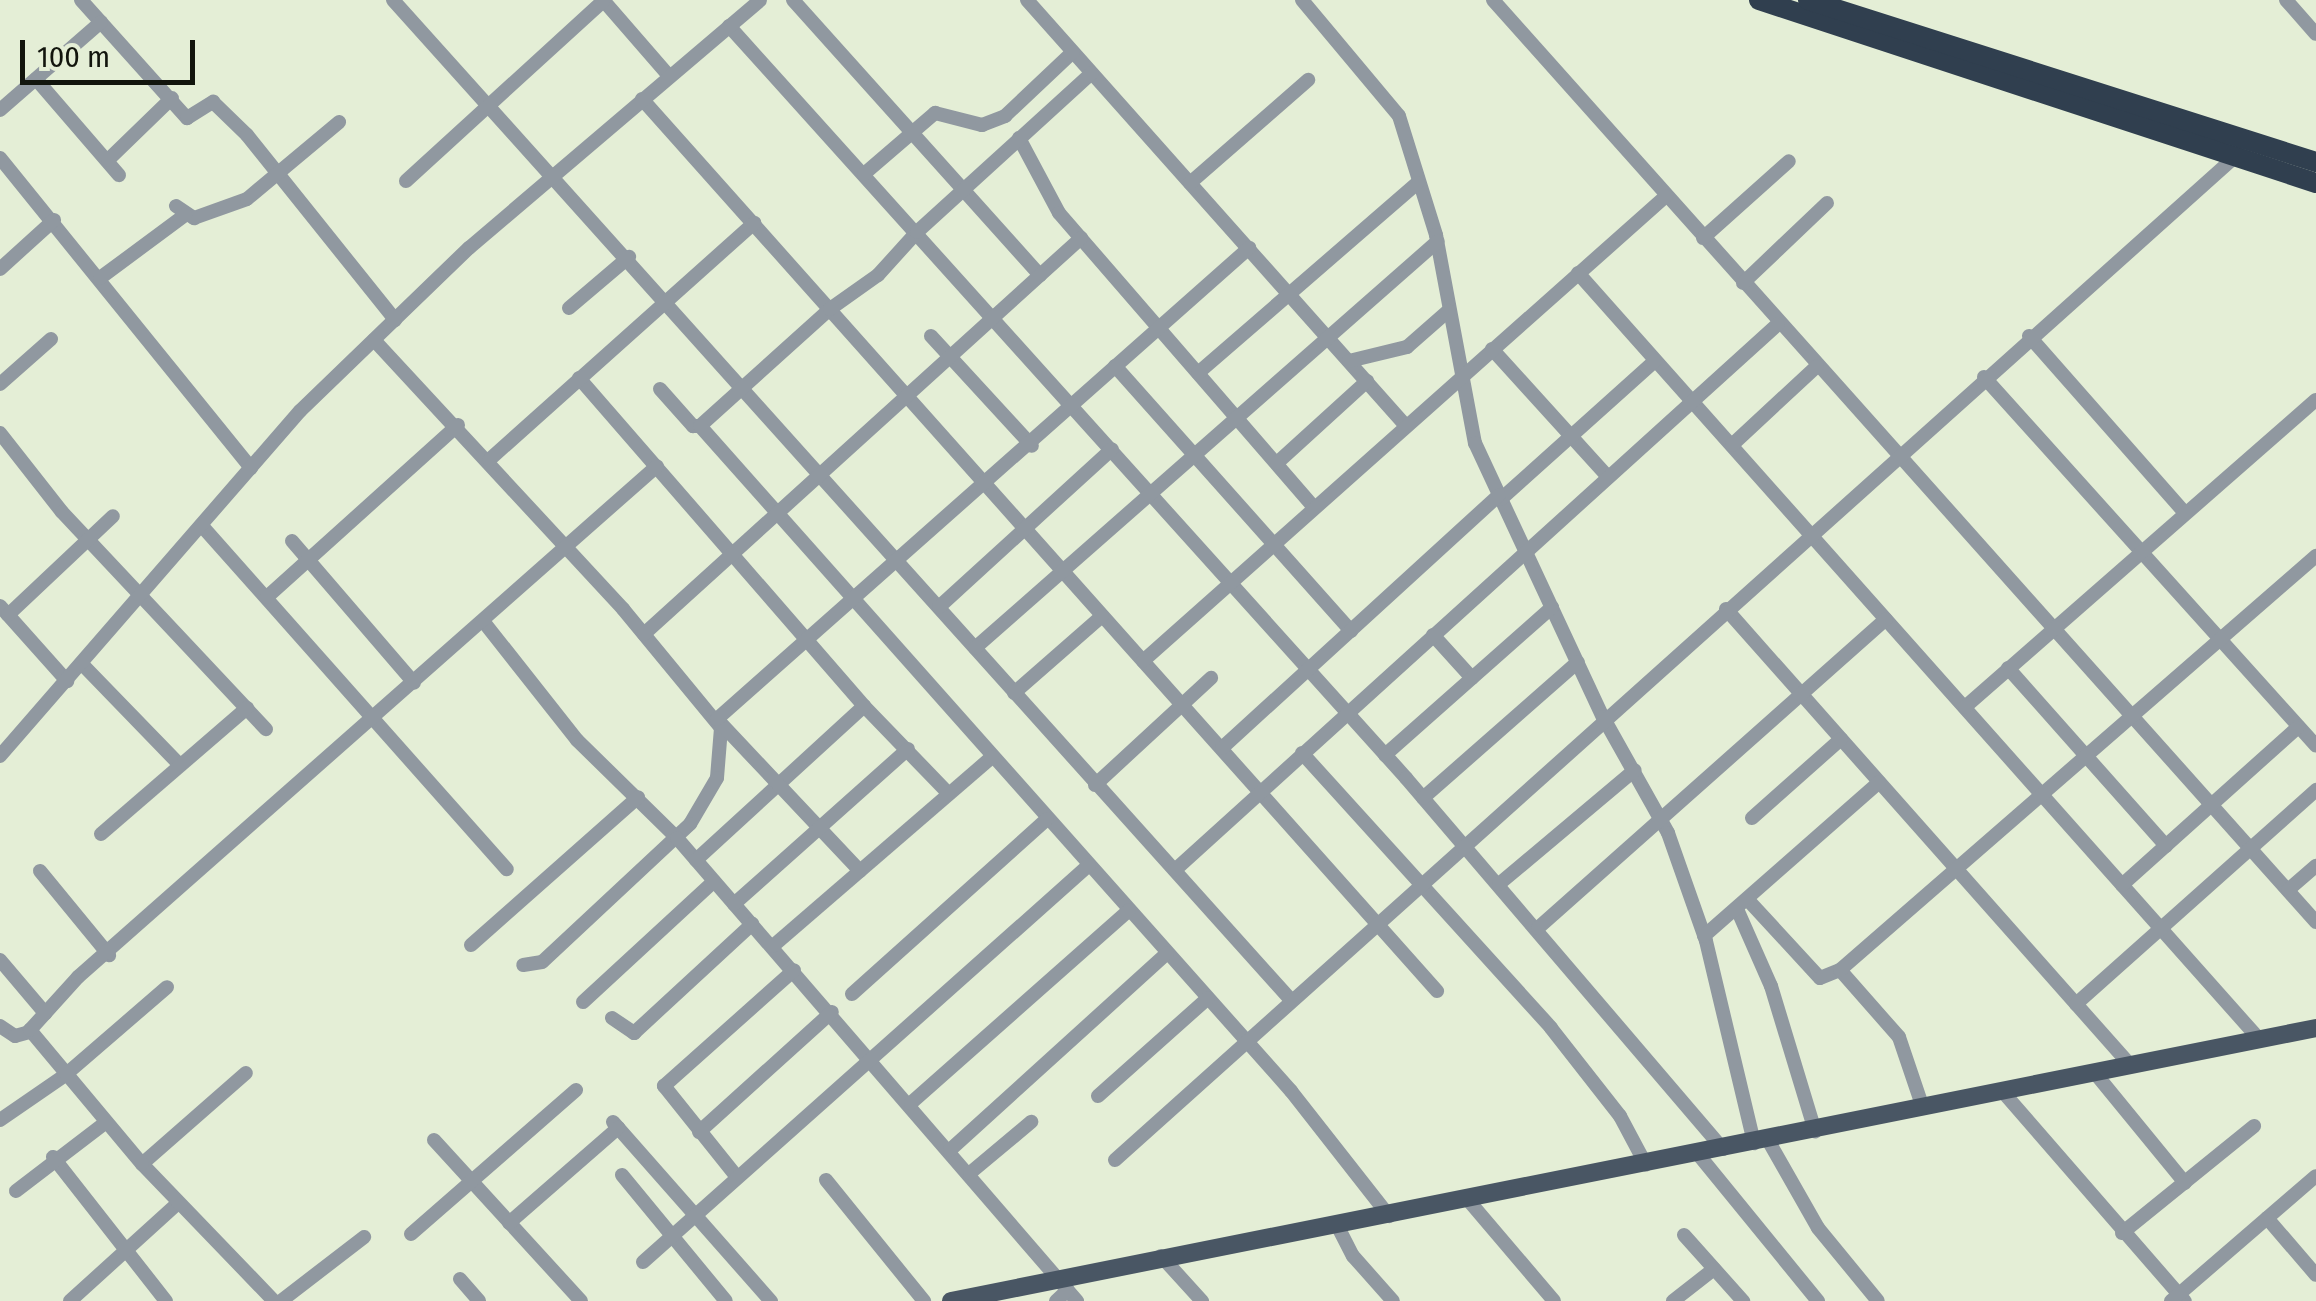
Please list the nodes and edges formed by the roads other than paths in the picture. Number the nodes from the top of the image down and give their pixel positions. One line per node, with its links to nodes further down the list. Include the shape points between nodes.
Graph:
1 (81, 0): 12 (street)
2 (393, 0): 22 (street)
3 (603, 0): 17 (street); 22 (street)
4 (760, 0): 13 (street)
5 (792, 0): 25 (street)
6 (1026, 0): 15 (street)
7 (1302, 0): 39 (street, via 1397,112)
8 (1493, 0): 41 (street)
9 (1759, 0): 27 (highway)
10 (1808, 0): 27 (highway)
11 (2290, 1): 14 (street)
12 (101, 22): 18 (street); 20 (street)
13 (729, 26): 17 (street); 34 (street)
14 (2316, 34)
15 (1073, 52): 16 (street); 25 (street, via 994,121 972,125 942,112)
16 (1092, 73): 26 (street); 38 (street)
17 (669, 76): 21 (street)
18 (36, 79): 23 (street); 29 (street)
19 (1308, 80): 38 (street)
20 (172, 98): 29 (street); 32 (street, via 190,120 215,102)
21 (642, 99): 33 (street); 44 (street)
22 (488, 104): 33 (street); 36 (street)
23 (1, 106)
24 (339, 122): 32 (street)
25 (908, 135): 34 (street); 40 (street)
26 (1019, 138): 40 (street); 46 (street, via 1054,206)
27 (2240, 148): 31 (highway); 37 (highway); 66 (street)
28 (0, 158): 43 (street)
29 (108, 160): 35 (street)
30 (1789, 161): 47 (street)
31 (2316, 162)
32 (280, 174): 54 (street, via 233,206 181,210); 62 (street)
33 (554, 174): 50 (street); 62 (street)
34 (864, 174): 45 (street)
35 (118, 175)
36 (406, 181)
37 (2316, 182)
38 (1190, 183): 49 (street)
39 (1417, 183): 48 (street); 56 (street)
40 (960, 192): 45 (street); 53 (street)
41 (1666, 196): 47 (street); 52 (street)
42 (1827, 203): 55 (street)
43 (54, 220): 51 (street); 54 (street)
44 (754, 223): 57 (street); 59 (street)
45 (916, 232): 59 (street, via 878,276); 61 (street)
46 (1081, 238): 53 (street); 64 (street)
47 (1703, 238): 55 (street)
48 (1438, 241): 60 (street); 67 (street)
49 (1249, 248): 56 (street); 64 (street)
50 (629, 258): 57 (street); 58 (street)
51 (0, 269)
52 (1578, 273): 70 (street); 73 (street)
53 (1040, 275): 61 (street)
54 (100, 278): 102 (street)
55 (1743, 283): 63 (street)
56 (1288, 293): 67 (street); 76 (street)
57 (668, 301): 78 (street); 83 (street)
58 (568, 308)
59 (830, 309): 83 (street); 84 (street)
60 (1448, 311): 72 (street, via 1407,347); 79 (street)
61 (995, 318): 71 (street); 87 (street)
62 (395, 320): 69 (street)
63 (1778, 324): 75 (street); 86 (street)
64 (1159, 328): 74 (street); 76 (street)
65 (930, 336): 71 (street)
66 (2029, 336): 77 (street); 110 (street)
67 (1328, 337): 72 (street); 88 (street)
68 (51, 338): 81 (street)
69 (374, 340): 89 (street); 102 (street)
70 (1492, 350): 79 (street); 93 (street)
71 (952, 358): 84 (street); 95 (street)
72 (1349, 361): 80 (street)
73 (1655, 361): 86 (street); 93 (street)
74 (1115, 366): 87 (street); 97 (street)
75 (1817, 366): 94 (street); 98 (street)
76 (1198, 373): 88 (street)
77 (1984, 377): 98 (street); 120 (street)
78 (579, 378): 99 (street); 101 (street)
79 (1459, 378): 91 (street); 107 (street, via 1466,418)
80 (1366, 381): 91 (street); 100 (street)
81 (0, 384)
82 (660, 389): 90 (street, via 692,426)
83 (745, 389): 90 (street); 103 (street)
84 (908, 398): 103 (street); 105 (street)
85 (2316, 400): 110 (street)
86 (1693, 401): 94 (street); 104 (street)
87 (1074, 406): 95 (street); 96 (street)
88 (1238, 418): 97 (street); 100 (street)
89 (458, 425): 99 (street); 123 (street)
90 (700, 426): 109 (street)
91 (1406, 426): 108 (street)
92 (0, 434): 115 (street)
93 (1572, 436): 104 (street); 107 (street)
94 (1732, 445): 114 (street)
95 (1032, 446): 105 (street)
96 (1112, 449): 106 (street); 113 (street)
97 (1196, 456): 106 (street); 117 (street)
98 (1898, 456): 114 (street); 137 (street)
99 (489, 460): 118 (street)
100 (1276, 463): 108 (street)
101 (657, 466): 118 (street); 121 (street)
102 (251, 468): 112 (street)
103 (821, 474): 109 (street); 124 (street)
104 (1608, 477): 119 (street)
105 (984, 484): 113 (street); 124 (street)
106 (1153, 494): 125 (street); 126 (street)
107 (1500, 497): 119 (street); 138 (street)
108 (1314, 506): 117 (street)
109 (778, 513): 121 (street); 129 (street)
110 (2185, 513): 120 (street)
111 (113, 516): 115 (street)
112 (202, 526): 127 (street); 128 (street)
113 (1025, 530): 125 (street); 131 (street)
114 (1810, 534): 132 (street); 135 (street)
115 (88, 540): 127 (street); 133 (street)
116 (292, 541): 123 (street)
117 (1273, 543): 126 (street); 138 (street)
118 (566, 546): 136 (street); 139 (street)
119 (1526, 552): 130 (street); 140 (street)
120 (2142, 552): 137 (street); 141 (street)
121 (733, 553): 139 (street); 142 (street)
122 (2316, 556): 141 (street)
123 (308, 560): 128 (street); 152 (street)
124 (900, 562): 129 (street); 131 (street)
125 (1064, 573): 134 (street); 143 (street)
126 (1231, 582): 144 (street); 148 (street)
127 (144, 594): 146 (street); 158 (street)
128 (267, 597): 161 (street)
129 (855, 602): 142 (street); 174 (street)
130 (1552, 606): 145 (street); 150 (street)
131 (939, 608): 143 (street)
132 (1726, 609): 154 (street); 160 (street)
133 (4, 611): 151 (street)
134 (1102, 616): 144 (street); 153 (street)
135 (1886, 619): 154 (street); 157 (street)
136 (482, 621): 152 (street); 184 (street, via 577,740)
137 (2053, 630): 147 (street); 162 (street)
138 (1351, 631): 148 (street)
139 (644, 634): 163 (street)
140 (1434, 635): 150 (street); 159 (street)
141 (2220, 641): 162 (street); 164 (street)
142 (811, 642): 156 (street); 163 (street)
143 (975, 648): 153 (street)
144 (1142, 662): 155 (street)
145 (1578, 662): 160 (street); 185 (street)
146 (82, 664): 151 (street); 175 (street)
147 (2008, 668): 157 (street); 173 (street)
148 (1309, 669): 159 (street); 168 (street)
149 (1212, 678): 155 (street)
150 (1472, 678): 171 (street)
151 (67, 681): 172 (street)
152 (414, 683): 161 (street)
153 (1014, 693): 179 (street)
154 (1802, 695): 166 (street); 189 (street)
155 (1182, 705): 168 (street); 179 (street)
156 (864, 706): 169 (street); 178 (street)
157 (1964, 707): 183 (street)
158 (247, 708): 165 (street); 175 (street)
159 (1347, 712): 170 (street); 171 (street)
160 (1603, 716): 176 (street); 193 (street)
161 (374, 717): 199 (street); 221 (street)
162 (2131, 717): 173 (street); 186 (street)
163 (717, 719): 178 (street); 192 (street, via 724,752 716,778)
164 (2298, 727): 167 (street); 186 (street)
165 (266, 728)
166 (1841, 739): 177 (street); 187 (street)
167 (2316, 746)
168 (1222, 748): 180 (street)
169 (908, 749): 182 (street); 190 (street)
170 (1302, 753): 180 (street); 205 (street)
171 (1385, 755): 185 (street)
172 (0, 756)
173 (2087, 756): 183 (street); 194 (street)
174 (992, 757): 182 (street); 188 (street)
175 (178, 763): 191 (street)
176 (1635, 770): 189 (street); 206 (street)
177 (1879, 782): 203 (street); 210 (street)
178 (780, 783): 190 (street); 196 (street)
179 (1095, 785): 201 (street)
180 (1262, 790): 201 (street); 212 (street)
181 (2316, 790): 195 (street)
182 (949, 794): 200 (street)
183 (2043, 796): 203 (street); 207 (street)
184 (638, 797): 192 (street); 218 (street)
185 (1423, 798): 193 (street)
186 (2211, 805): 194 (street); 195 (street)
187 (1752, 818)
188 (1048, 819): 197 (street); 228 (street)
189 (1662, 820): 216 (street); 217 (street)
190 (820, 826): 200 (street); 209 (street)
191 (101, 834)
192 (677, 838): 196 (street); 223 (street, via 537,966)
193 (1463, 844): 205 (street); 206 (street)
194 (2166, 846): 207 (street)
195 (2250, 848): 208 (street); 215 (street)
196 (696, 860): 204 (street)
197 (1089, 865): 211 (street); 241 (street)
198 (2316, 866): 208 (street)
199 (507, 869)
200 (860, 870): 219 (street)
201 (1174, 870): 230 (street)
202 (40, 871): 221 (street)
203 (1958, 871): 225 (street); 232 (street)
204 (714, 881): 209 (street); 231 (street)
205 (1418, 884): 212 (street); 265 (street, via 1551,1028 1620,1116)
206 (1499, 884): 216 (street)
207 (2122, 885): 215 (street)
208 (2288, 890): 213 (street)
209 (734, 904): 214 (street)
210 (1742, 905): 217 (street); 225 (street, via 1820,978); 255 (street)
211 (1128, 910): 220 (street); 249 (street)
212 (1376, 922): 227 (street); 230 (street)
213 (2316, 922)
214 (752, 924): 219 (street); 235 (street, via 634,1033)
215 (2159, 926): 232 (street); 240 (street)
216 (1538, 928): 260 (street)
217 (1704, 936): 258 (street)
218 (471, 945)
219 (773, 946): 224 (street)
220 (1167, 953): 229 (street); 259 (street)
221 (109, 955): 234 (street)
222 (0, 960): 234 (street)
223 (523, 965)
224 (794, 970): 233 (street); 256 (street, via 665,1084)
225 (1840, 970): 250 (street, via 1899,1037)
226 (167, 987): 245 (street)
227 (1437, 991)
228 (852, 994)
229 (1208, 998): 239 (street); 248 (street)
230 (1290, 998): 239 (street)
231 (583, 1002)
232 (2076, 1004): 242 (street)
233 (832, 1012): 241 (street); 256 (street)
234 (45, 1013): 238 (street)
235 (612, 1018)
236 (0, 1026): 238 (street, via 16,1036)
237 (2316, 1028): 240 (main road)
238 (30, 1032): 245 (street)
239 (1244, 1040): 263 (street); 277 (street)
240 (2260, 1040): 242 (main road)
241 (871, 1057): 249 (street); 269 (street)
242 (2131, 1066): 244 (main road)
243 (246, 1073): 264 (street)
244 (2094, 1073): 247 (main road); 272 (street)
245 (64, 1076): 251 (street); 253 (street)
246 (576, 1090): 271 (street)
247 (2004, 1092): 250 (main road); 281 (street)
248 (1098, 1096)
249 (911, 1103): 259 (street)
250 (1923, 1108): 255 (main road)
251 (0, 1120)
252 (1031, 1122): 266 (street)
253 (105, 1123): 262 (street); 264 (street)
254 (2254, 1126): 272 (street)
255 (1814, 1130): 258 (main road)
256 (699, 1132): 269 (street)
257 (434, 1140): 271 (street)
258 (1761, 1142): 260 (main road); 293 (street)
259 (950, 1150): 266 (street)
260 (1723, 1150): 261 (main road)
261 (1698, 1154): 265 (main road); 309 (street)
262 (54, 1157): 273 (street); 286 (street)
263 (1115, 1160)
264 (142, 1164): 275 (street)
265 (1646, 1165): 274 (main road)
266 (970, 1173): 292 (street)
267 (622, 1174): 283 (street)
268 (2316, 1176): 278 (street)
269 (736, 1177): 276 (street)
270 (826, 1180): 302 (street)
271 (471, 1182): 279 (street); 282 (street)
272 (2185, 1183): 281 (street)
273 (16, 1191)
274 (1470, 1201): 277 (main road); 306 (street)
275 (178, 1202): 286 (street); 297 (street)
276 (696, 1214): 279 (street, via 616,1125); 283 (street); 301 (street)
277 (1388, 1216): 280 (main road)
278 (2267, 1218): 290 (street); 294 (street)
279 (509, 1223): 299 (street)
280 (1337, 1225): 287 (main road); 305 (street, via 1353,1256)
281 (2122, 1232): 294 (street)
282 (411, 1234)
283 (674, 1234): 288 (street); 300 (street)
284 (1684, 1235): 289 (street)
285 (364, 1237): 297 (street)
286 (128, 1249): 295 (street); 296 (street)
287 (1161, 1256): 292 (main road); 304 (street)
288 (643, 1262)
289 (1714, 1269): 307 (street); 308 (street)
290 (2316, 1275)
291 (460, 1279): 298 (street)
292 (1064, 1292): 303 (main road)
293 (1870, 1298)
294 (2178, 1299)
295 (70, 1301)
296 (166, 1301)
297 (277, 1301)
298 (479, 1301)
299 (581, 1301)
300 (726, 1301)
301 (771, 1301)
302 (924, 1301)
303 (951, 1301)
304 (1202, 1301)
305 (1393, 1301)
306 (1554, 1301)
307 (1673, 1301)
308 (1743, 1301)
309 (1818, 1301)

